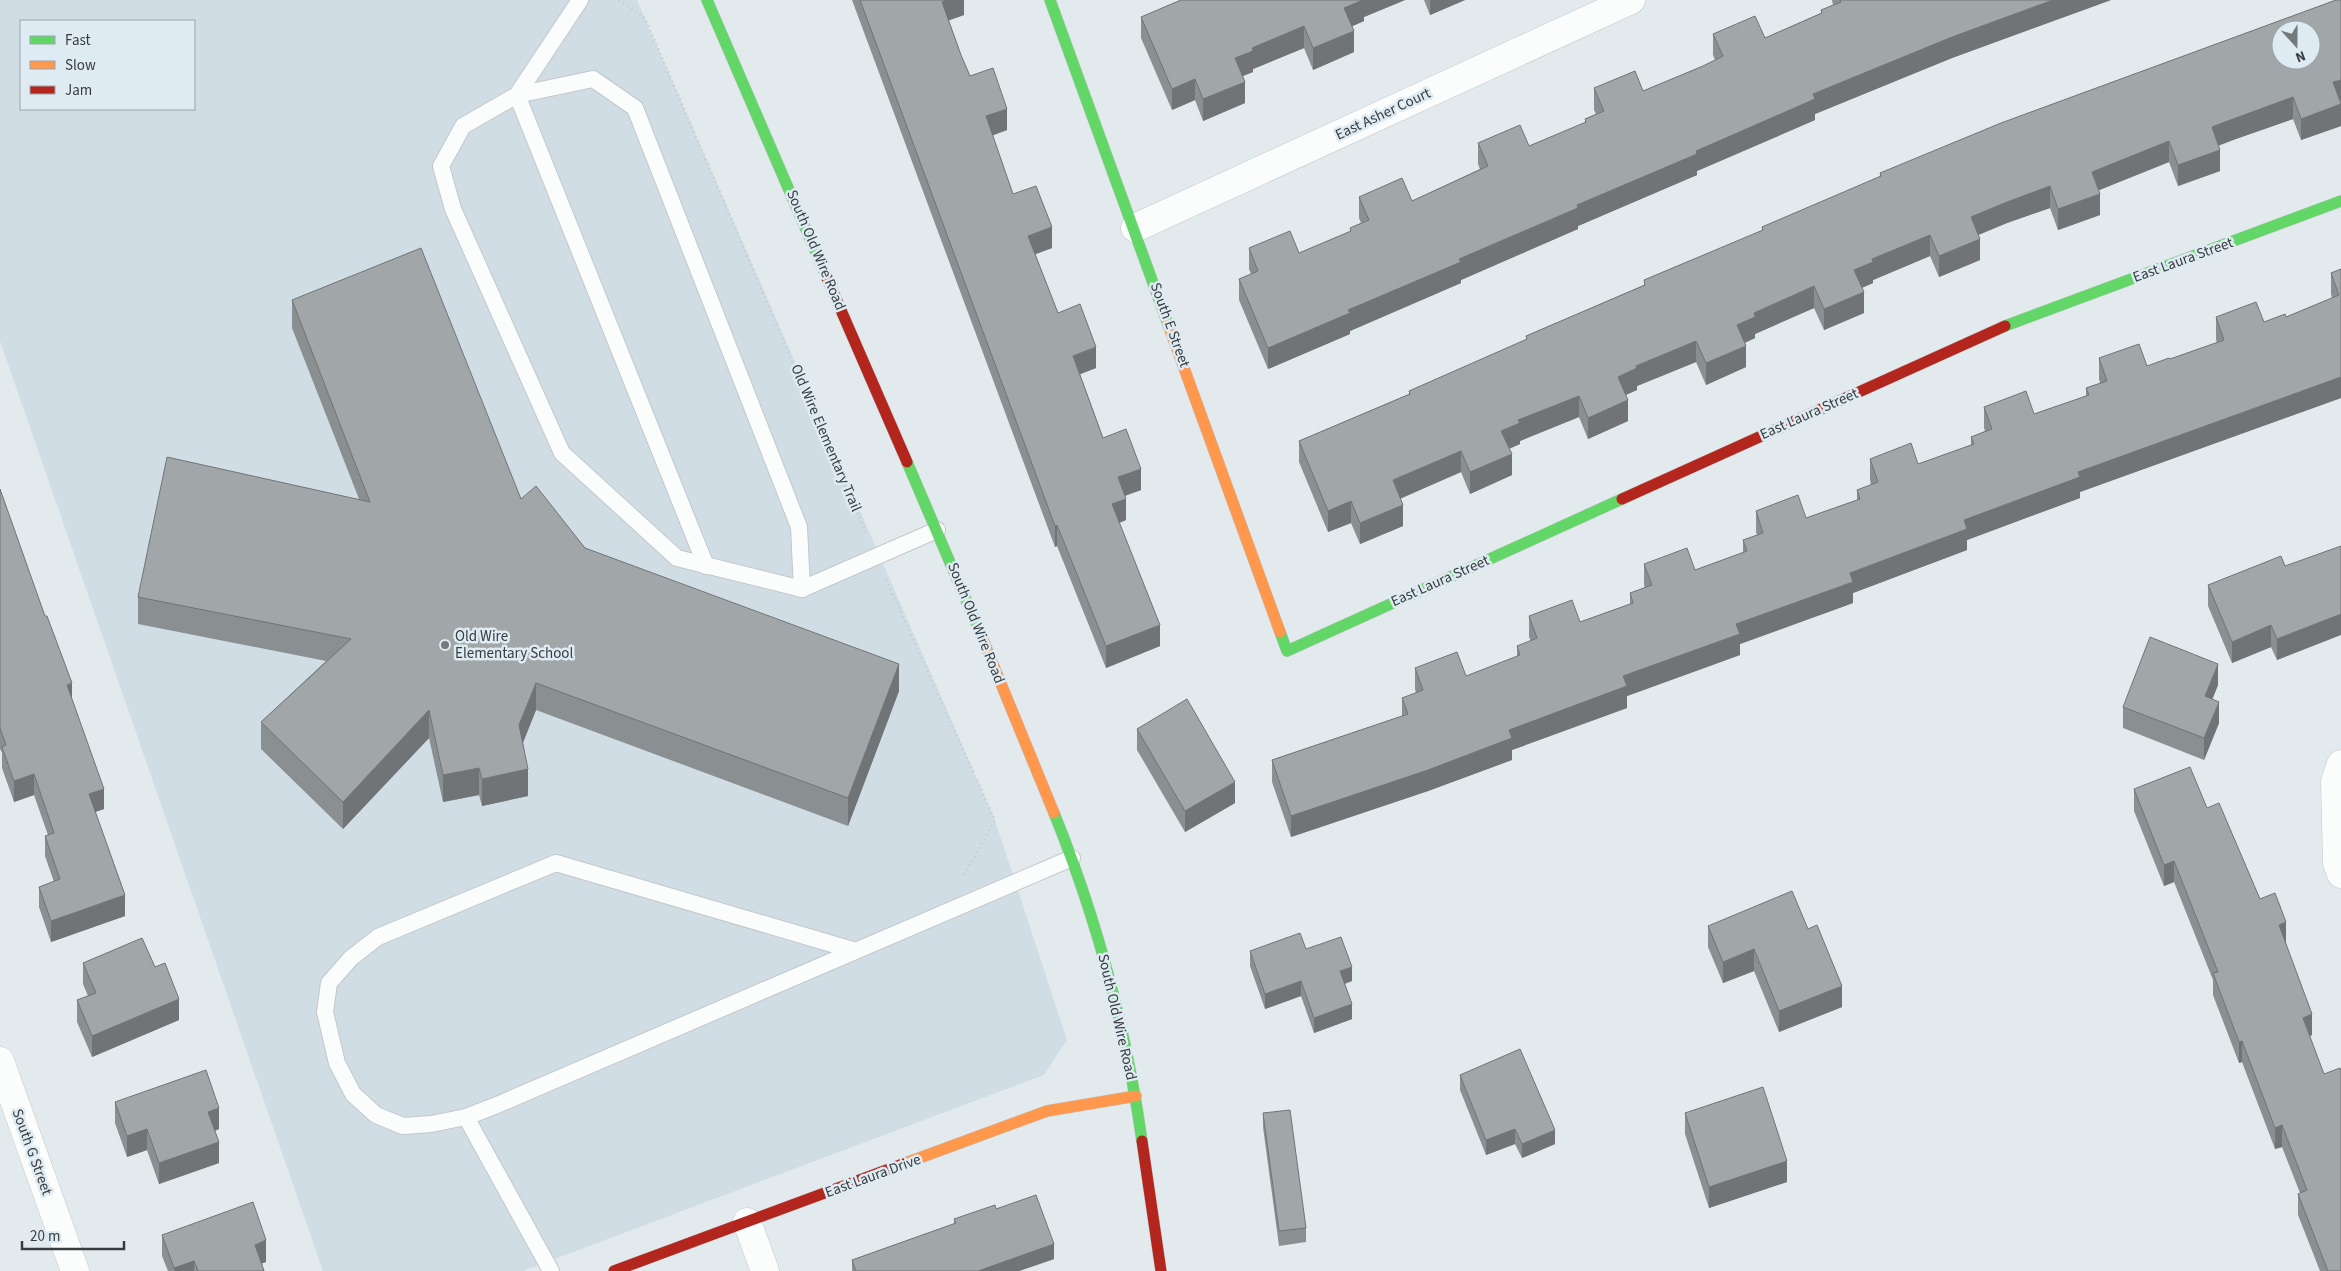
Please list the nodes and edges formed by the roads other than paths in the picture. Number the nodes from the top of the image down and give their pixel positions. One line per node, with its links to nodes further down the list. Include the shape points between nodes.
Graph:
1 (580, 0): 5 (lane)
2 (707, 0): 8 (street, South Old Wire Road)
3 (1050, 0): 7 (street, South E Street)
4 (1631, 0): 7 (street, East Asher Court)
5 (517, 95): 9 (lane); 9 (lane, via 463,126 441,166 453,209 562,453 677,558); 10 (lane, via 593,79 635,108 799,527)
6 (2341, 202): 11 (street, East Laura Street, via 1994,330)
7 (1135, 228): 11 (street, South E Street)
8 (937, 530): 10 (lane); 13 (street, South Old Wire Road)
9 (706, 566): 10 (lane)
10 (802, 589)
11 (1287, 651)
12 (2338, 773): 14 (street, via 2337,863)
13 (1072, 858): 15 (lane); 17 (street, South Old Wire Road, via 1112,982)
14 (2341, 874)
15 (856, 951): 18 (lane); 18 (lane, via 556,863 378,937 351,958 329,983 325,1012 337,1063 353,1094 376,1115 403,1126)
16 (0, 1061): 20 (street, South G Street)
17 (1136, 1096): 19 (street, East Laura Drive, via 1047,1111); 24 (street, South Old Wire Road)
18 (466, 1117): 21 (lane)
19 (747, 1222): 22 (street, East Laura Drive); 23 (street)
20 (75, 1271)
21 (551, 1271)
22 (614, 1271)
23 (765, 1271)
24 (1161, 1271)

